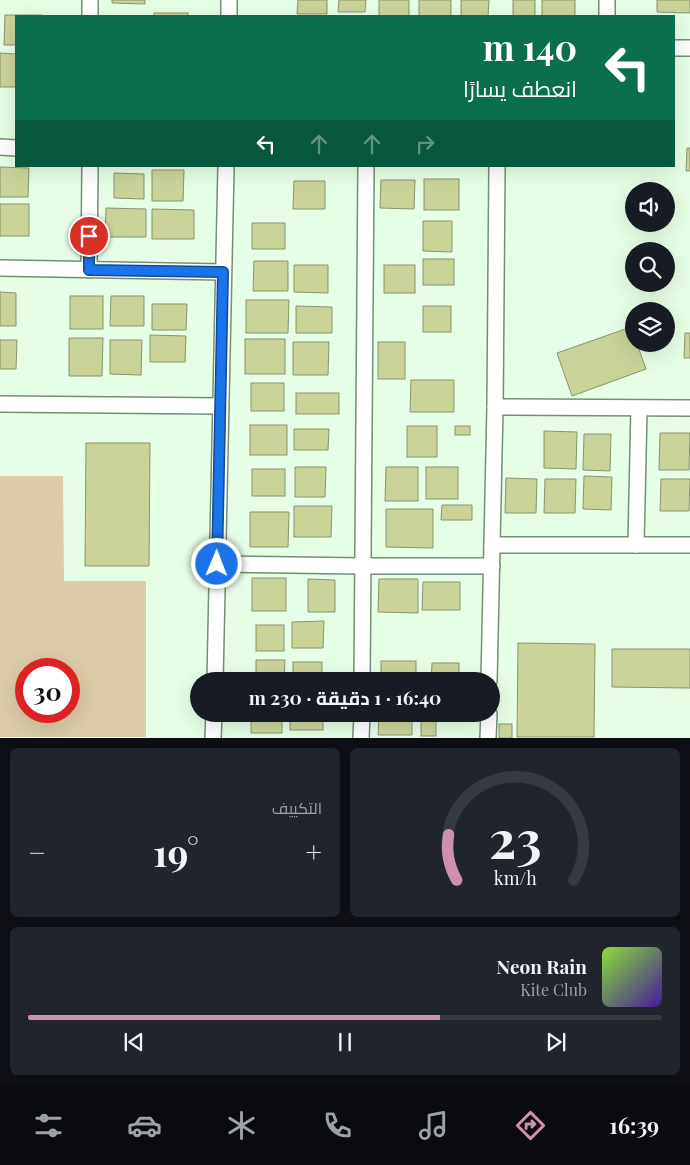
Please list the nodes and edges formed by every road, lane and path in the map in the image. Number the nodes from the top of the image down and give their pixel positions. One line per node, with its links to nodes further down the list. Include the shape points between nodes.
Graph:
1 (90, 0): 4 (street)
2 (229, 0): 5 (street)
3 (607, 0): 6 (street)
4 (90, 15)
5 (229, 15)
6 (607, 15)
7 (675, 48): 8 (street)
8 (690, 48)
9 (0, 147): 10 (street)
10 (15, 148)
11 (90, 167): 16 (street)
12 (226, 167): 17 (street)
13 (366, 167): 27 (street)
14 (497, 167): 20 (street)
15 (0, 268): 16 (street)
16 (89, 270): 17 (street)
17 (223, 272): 19 (street)
18 (0, 404): 19 (street)
19 (220, 406): 26 (street)
20 (495, 407): 21 (street); 23 (street)
21 (638, 408): 22 (street); 24 (street)
22 (690, 408)
23 (492, 545): 24 (street); 28 (street)
24 (636, 545): 25 (street)
25 (690, 546)
26 (217, 564): 27 (street); 29 (street)
27 (362, 566): 28 (street); 30 (street)
28 (492, 566): 31 (street)
29 (214, 672)
30 (362, 672)
31 (489, 672)
32 (214, 722): 35 (street)
33 (362, 722): 36 (street)
34 (488, 722): 37 (street)
35 (213, 738)
36 (362, 738)
37 (488, 738)

